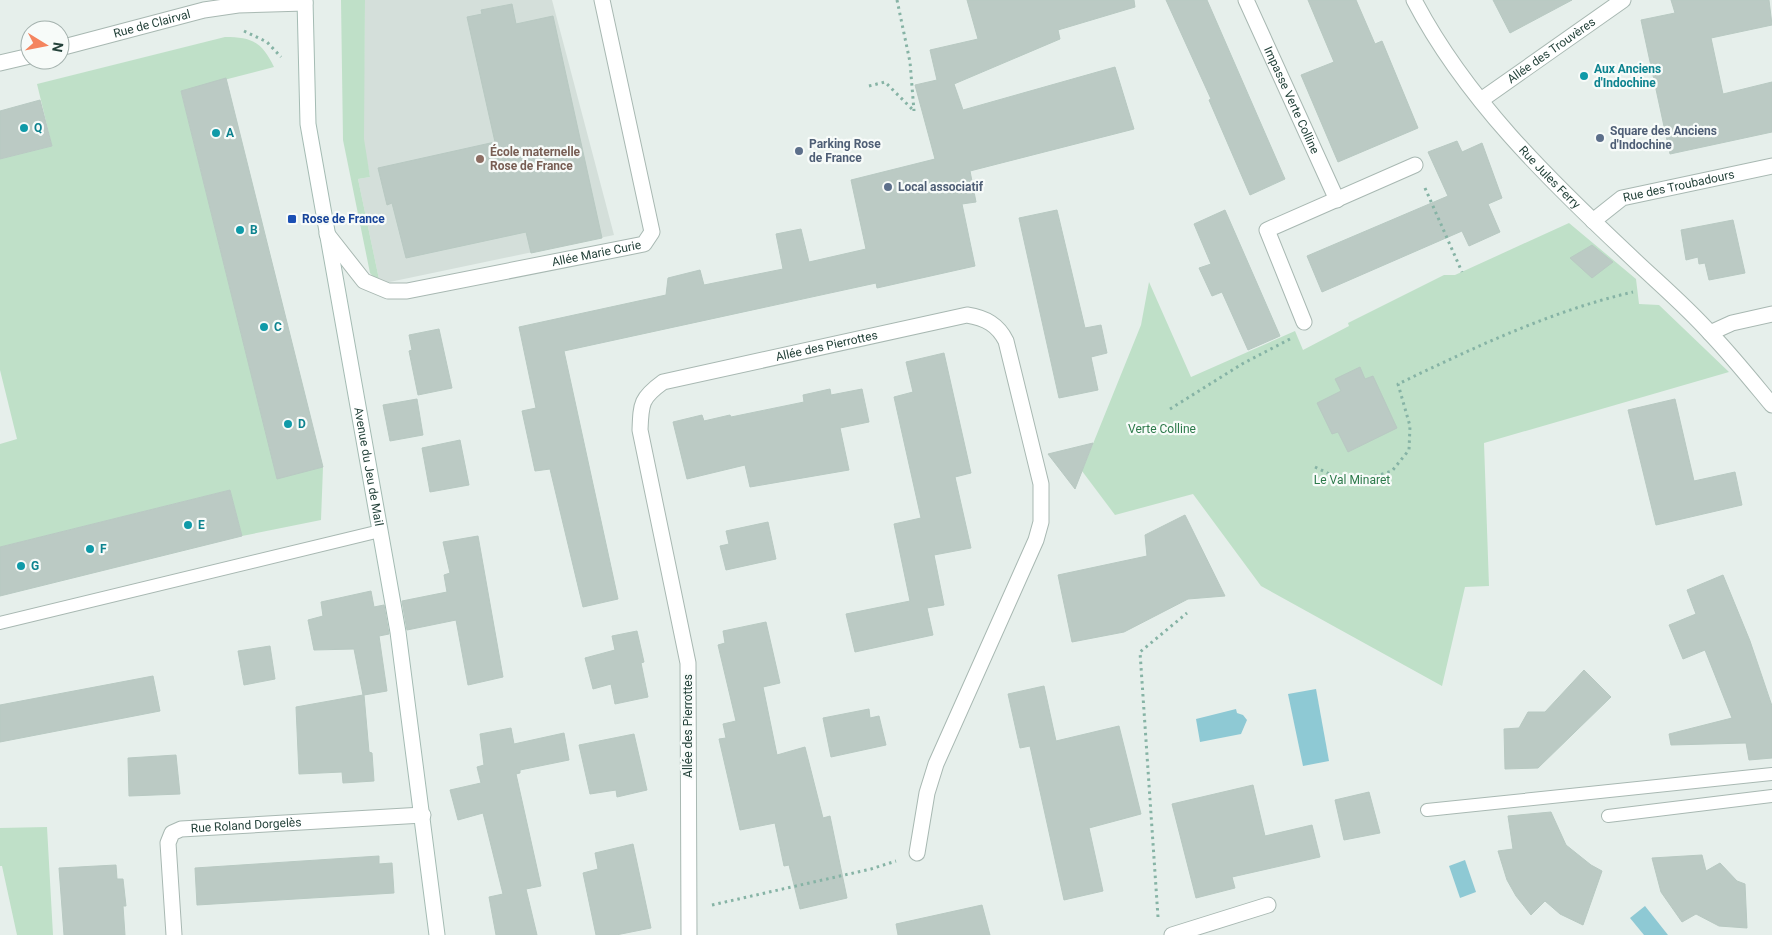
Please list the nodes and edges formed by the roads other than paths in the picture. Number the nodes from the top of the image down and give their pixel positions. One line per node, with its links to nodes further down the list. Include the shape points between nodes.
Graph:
1 (602, 0): 14 (street, Allée Marie Curie, via 652,232 644,244 407,291 388,291 364,281)
2 (1246, 0): 12 (street, Impasse Verte Colline)
3 (1414, 0): 9 (street, Rue Jules Ferry, via 1434,39)
4 (1623, 0): 9 (street, Allée des Trouvères)
5 (305, 2): 6 (street, Rue de Clairval, via 204,10); 14 (street, Avenue du Jeu de Mail, via 308,124)
6 (70, 45)
7 (20, 58): 8 (street)
8 (0, 63)
9 (1481, 100): 13 (street, Rue Jules Ferry, via 1542,170)
10 (1415, 165): 12 (street)
11 (1772, 166): 13 (street, Rue des Troubadours, via 1622,198)
12 (1337, 200): 16 (street, via 1266,230)
13 (1593, 221): 17 (street, Rue Jules Ferry)
14 (326, 232): 19 (street, Avenue du Jeu de Mail)
15 (1772, 314): 17 (street, via 1732,323)
16 (1304, 322)
17 (1710, 333): 18 (street, Rue Jules Ferry)
18 (1772, 405)
19 (380, 531): 20 (lane); 24 (street, Avenue du Jeu de Mail, via 398,632)
20 (0, 623)
21 (1772, 774): 23 (lane)
22 (1772, 796): 25 (lane)
23 (1427, 810)
24 (423, 816): 28 (street, Rue Roland Dorgelès, via 181,829 172,833 168,843); 29 (street, Avenue du Jeu de Mail)
25 (1608, 816)
26 (917, 853): 30 (street, Allée des Pierrottes, via 927,793 936,764 1036,540 1041,522 1040,484 1006,341 1001,330 981,317 967,315 663,382 646,394 640,412 640,430 688,663)
27 (1268, 905): 31 (street)
28 (174, 935)
29 (437, 935)
30 (689, 935)
31 (1172, 935)

